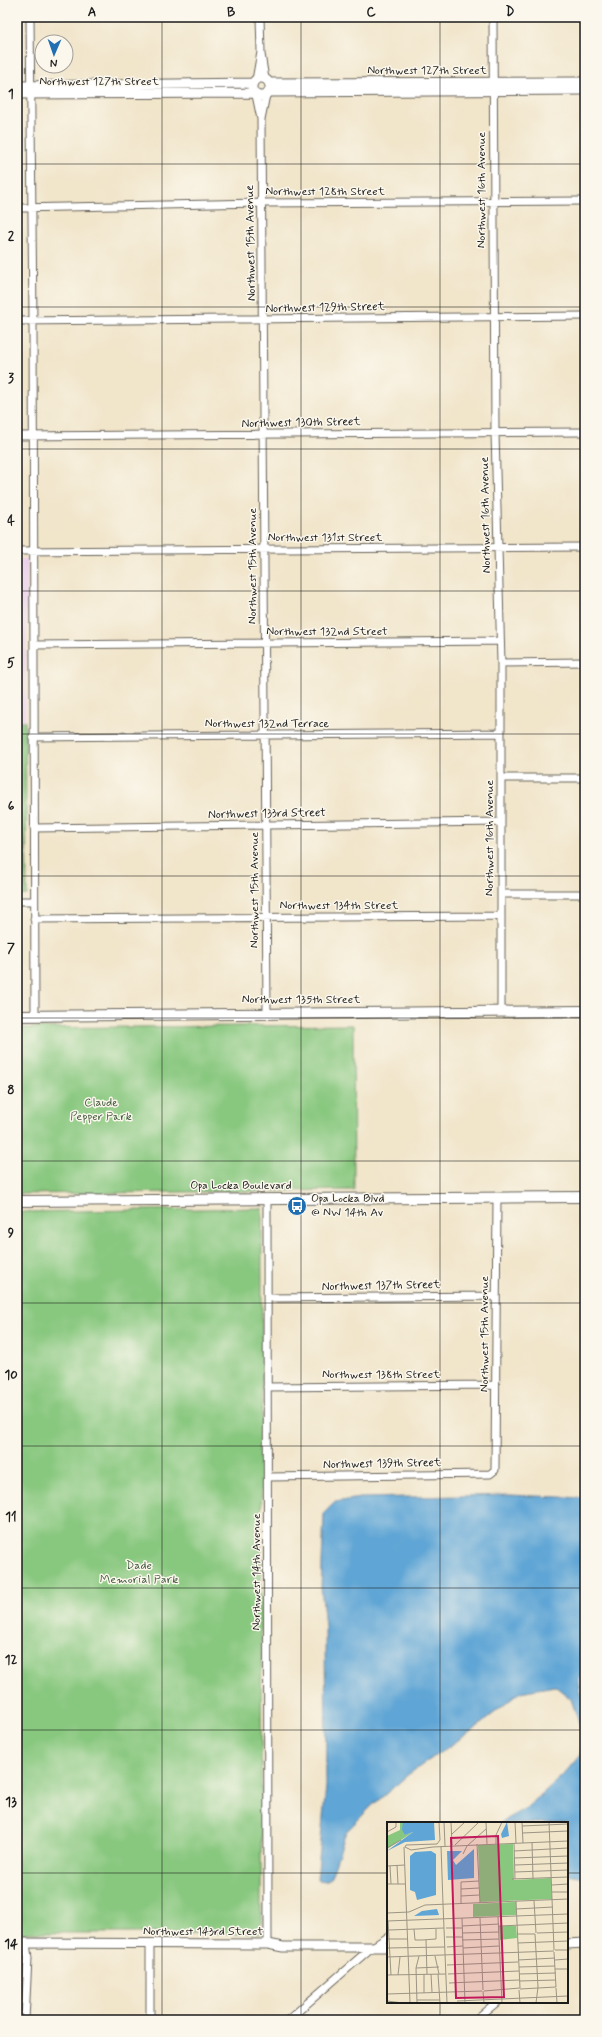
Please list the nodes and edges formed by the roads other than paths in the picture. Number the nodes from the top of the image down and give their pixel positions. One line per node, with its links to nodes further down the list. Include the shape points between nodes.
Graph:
1 (30, 17): 8 (street)
2 (260, 17): 5 (street, Northwest 15th Avenue)
3 (493, 17): 7 (street, Northwest 16th Avenue)
4 (585, 82): 7 (street, Northwest 127th Street)
5 (263, 85): 7 (street, Northwest 127th Street); 8 (street, Northwest 127th Street); 11 (street); 12 (street, Northwest 15th Avenue)
6 (17, 86): 8 (street, Northwest 127th Street)
7 (493, 87): 9 (street, Northwest 127th Street); 14 (street, Northwest 16th Avenue)
8 (30, 90): 10 (street, Northwest 127th Street); 11 (street, Northwest 127th Street); 17 (street)
9 (585, 90)
10 (17, 94)
11 (255, 94): 12 (street, Northwest 15th Avenue)
12 (261, 120): 15 (street, Northwest 15th Avenue)
13 (585, 201): 14 (street, Northwest 128th Street)
14 (492, 202): 15 (street, Northwest 128th Street); 19 (street, Northwest 16th Avenue)
15 (261, 203): 17 (street, Northwest 128th Street); 20 (street, Northwest 15th Avenue)
16 (17, 208): 17 (street, Northwest 128th Street)
17 (30, 208): 22 (street)
18 (585, 316): 19 (street, Northwest 129th Street)
19 (494, 317): 20 (street, Northwest 129th Street); 23 (street, Northwest 16th Avenue)
20 (263, 319): 22 (street, Northwest 129th Street); 26 (street, Northwest 15th Avenue)
21 (17, 321): 22 (street, Northwest 129th Street)
22 (33, 321): 25 (street)
23 (495, 432): 24 (street, Northwest 130th Street); 26 (street, Northwest 130th Street); 28 (street, Northwest 16th Avenue)
24 (585, 432)
25 (34, 435): 26 (street, Northwest 130th Street); 27 (street, Northwest 130th Street); 32 (street)
26 (263, 435): 30 (street, Northwest 15th Avenue)
27 (17, 436)
28 (497, 547): 29 (street, Northwest 131st Street); 30 (street, Northwest 131st Street); 33 (street, Northwest 16th Avenue)
29 (585, 547)
30 (264, 549): 32 (street, Northwest 131st Street); 34 (street, Northwest 15th Avenue)
31 (17, 551): 32 (street, Northwest 131st Street)
32 (32, 551): 35 (street)
33 (500, 641): 34 (street, Northwest 132nd Street); 37 (street, Northwest 16th Avenue)
34 (263, 643): 35 (street, Northwest 132nd Street); 39 (street, Northwest 15th Avenue)
35 (34, 645): 40 (street)
36 (585, 662): 37 (street)
37 (501, 663): 38 (street, Northwest 16th Avenue)
38 (501, 733): 39 (street, Northwest 132nd Terrace); 41 (street, Northwest 16th Avenue)
39 (265, 735): 40 (street, Northwest 132nd Terrace); 44 (street, Northwest 15th Avenue)
40 (33, 736): 45 (street)
41 (501, 778): 42 (street); 43 (street, Northwest 16th Avenue)
42 (585, 778)
43 (501, 822): 44 (street, Northwest 133rd Street); 46 (street, Northwest 16th Avenue)
44 (266, 825): 45 (street, Northwest 133rd Street); 51 (street, Northwest 15th Avenue)
45 (34, 828): 49 (street)
46 (501, 894): 47 (street); 50 (street, Northwest 16th Avenue)
47 (585, 894)
48 (17, 901): 49 (street)
49 (34, 901): 52 (street)
50 (501, 916): 51 (street, Northwest 134th Street); 54 (street, Northwest 16th Avenue)
51 (266, 917): 52 (street, Northwest 134th Street); 55 (street, Northwest 15th Avenue)
52 (34, 919): 56 (street)
53 (585, 1011): 54 (main road, Northwest 135th Street)
54 (501, 1012): 55 (main road, Northwest 135th Street)
55 (267, 1013): 56 (main road, Northwest 135th Street)
56 (35, 1015): 57 (main road, Northwest 135th Street)
57 (17, 1016)
58 (497, 1197): 59 (main road, Opa Locka Boulevard); 60 (main road, Opa Locka Boulevard); 62 (street, Northwest 15th Avenue)
59 (585, 1197)
60 (267, 1199): 61 (main road, Opa Locka Boulevard); 63 (street, Northwest 14th Avenue)
61 (17, 1201)
62 (496, 1296): 63 (street, Northwest 137th Street); 64 (street, Northwest 15th Avenue)
63 (267, 1298): 65 (street, Northwest 14th Avenue)
64 (495, 1385): 65 (street, Northwest 138th Street); 66 (street, Northwest 15th Avenue)
65 (267, 1387): 67 (street, Northwest 14th Avenue)
66 (495, 1470): 67 (street, Northwest 139th Street, via 490,1474)
67 (268, 1477): 72 (street, Northwest 14th Avenue)
68 (387, 1938): 75 (street)
69 (22, 1943): 70 (street, Northwest 143rd Street); 78 (street, via 28,1958)
70 (150, 1943): 72 (street, Northwest 143rd Street); 79 (street)
71 (585, 1943): 73 (street); 76 (street)
72 (268, 1944): 75 (street, Northwest 143rd Street, via 282,1947)
73 (568, 1944)
74 (387, 1947): 75 (street, Northwest 143rd Street)
75 (371, 1948): 80 (street)
76 (585, 1960)
77 (496, 2003): 81 (street)
78 (25, 2020)
79 (150, 2020)
80 (288, 2020)
81 (475, 2020)

